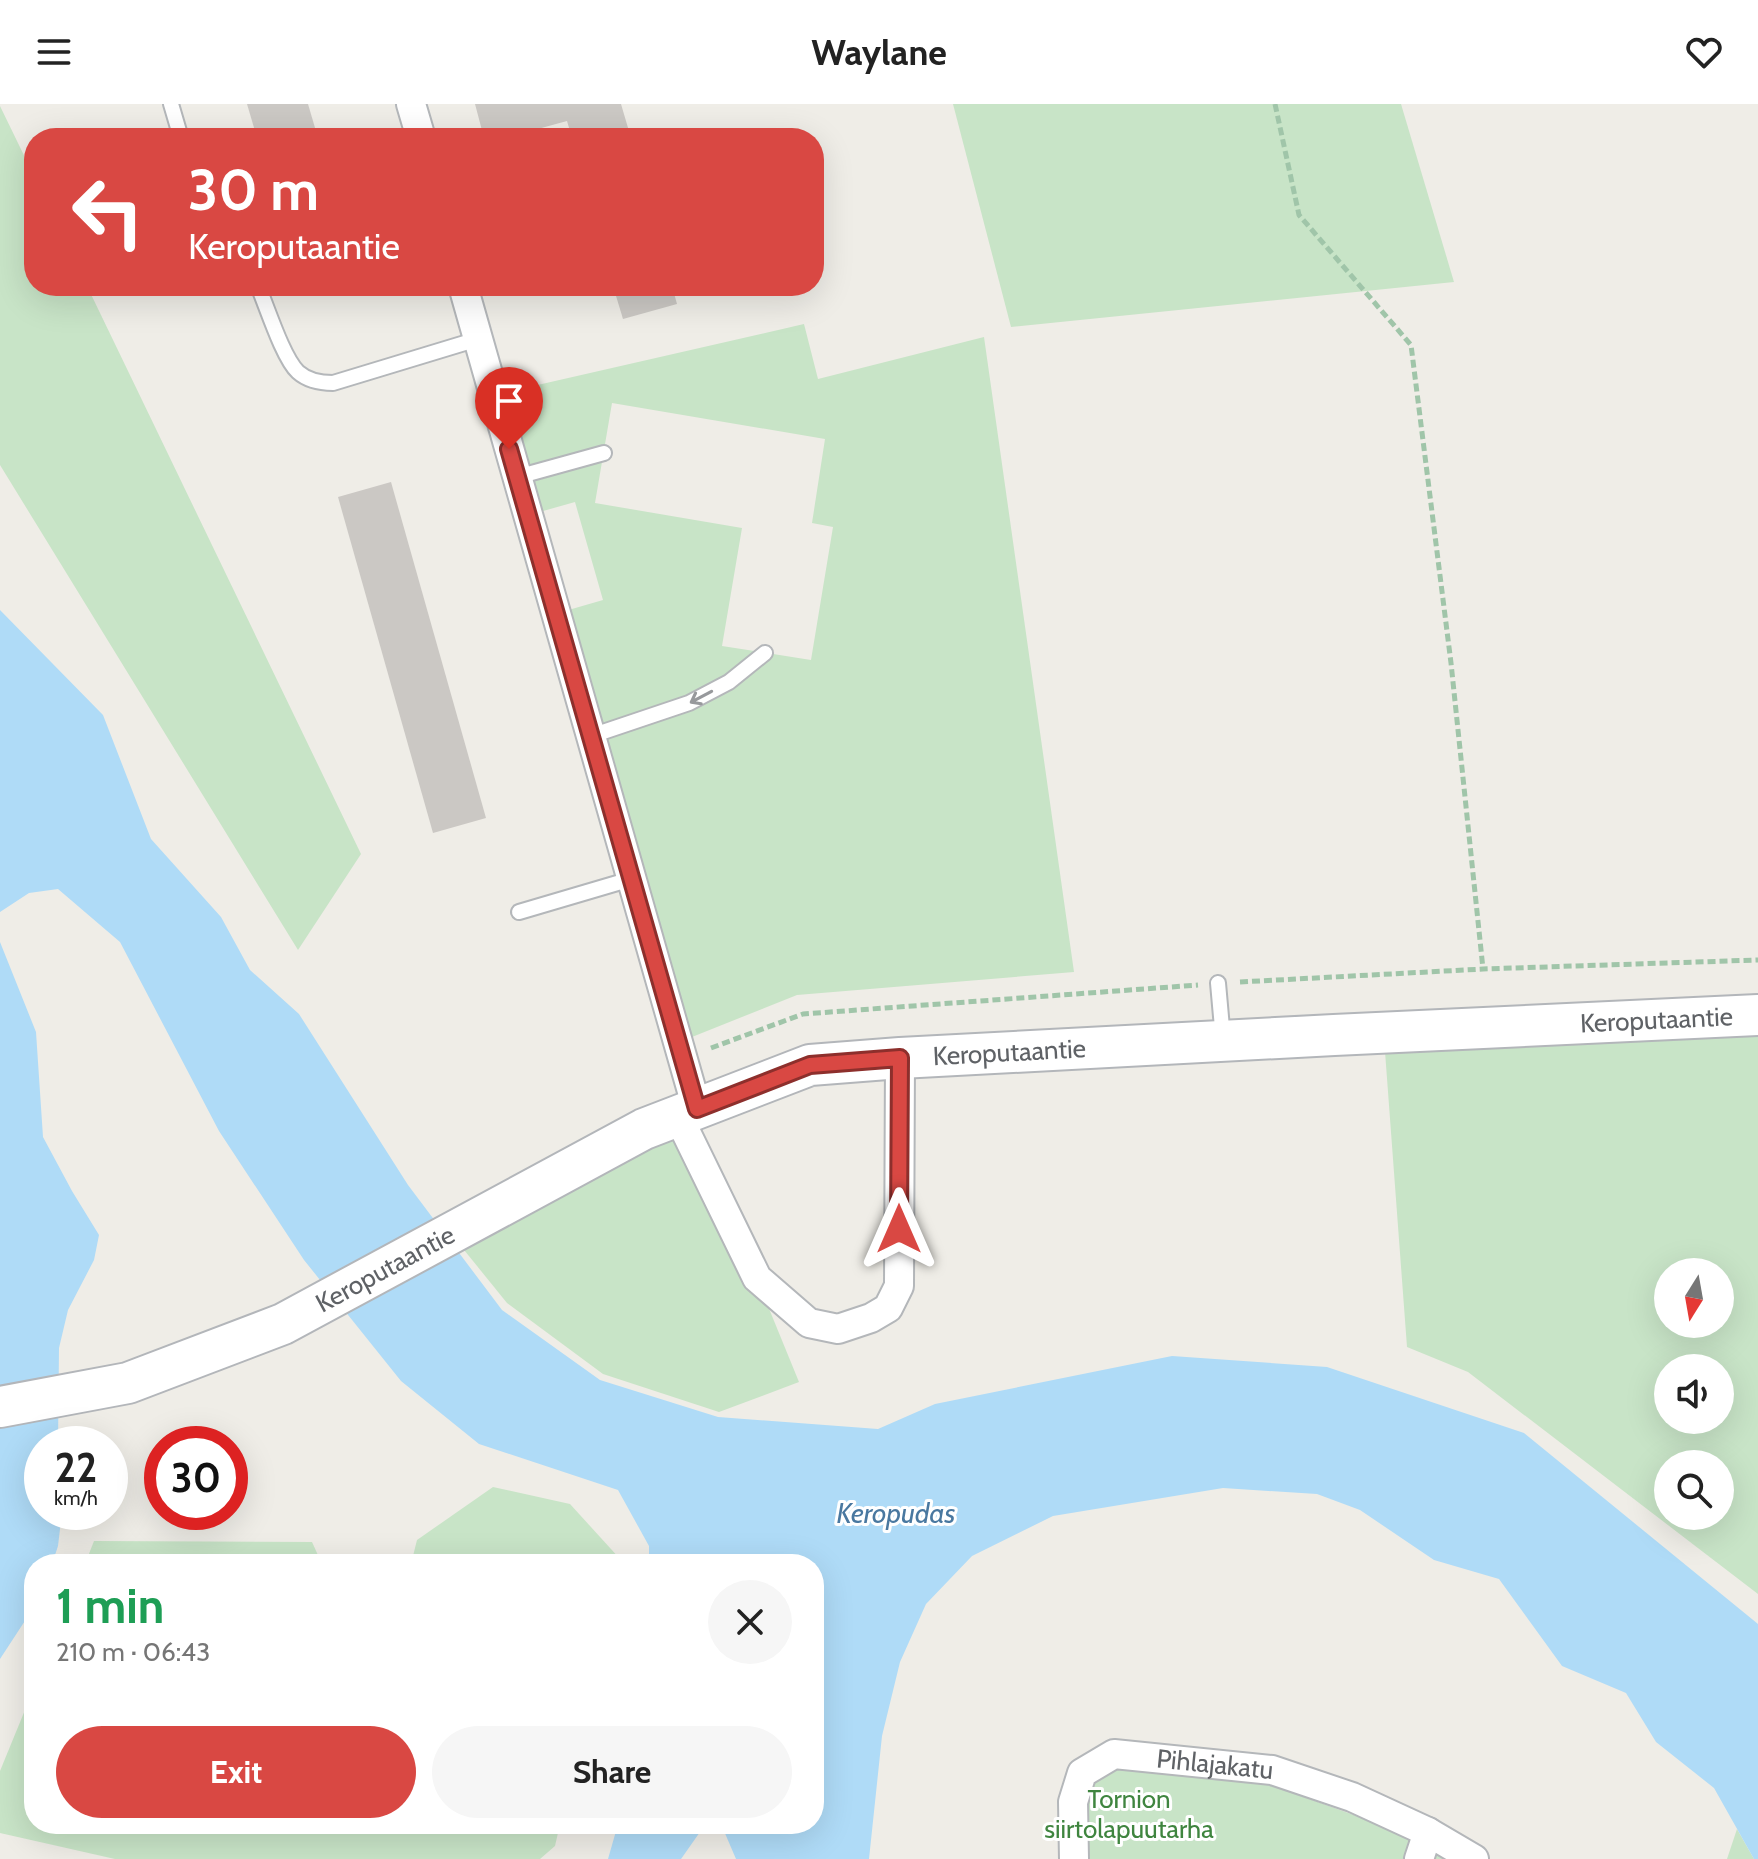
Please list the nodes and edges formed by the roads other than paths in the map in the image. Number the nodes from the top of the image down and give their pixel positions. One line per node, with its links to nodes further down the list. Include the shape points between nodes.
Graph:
1 (171, 104): 3 (lane)
2 (411, 104): 4 (street)
3 (178, 128)
4 (418, 128)
5 (262, 296): 7 (lane, via 290,362 298,373 320,383)
6 (466, 296): 7 (street)
7 (478, 339): 9 (street)
8 (604, 453): 9 (lane)
9 (517, 477): 11 (street)
10 (765, 653): 11 (lane, one-way to 11, via 729,682 689,703)
11 (591, 736): 12 (street)
12 (631, 879): 13 (lane); 18 (street)
13 (519, 912)
14 (1218, 983): 16 (lane)
15 (1758, 1015): 16 (street, Keroputaantie)
16 (1223, 1050): 17 (street, Keroputaantie)
17 (900, 1058): 18 (street, Keroputaantie, via 810,1065); 18 (street, via 899,1286 888,1308 838,1329 809,1323 757,1278)
18 (687, 1113): 19 (street, Keroputaantie, via 644,1129 283,1324 128,1383)
19 (0, 1407)
20 (1428, 1832): 21 (street, Pihlajakatu, via 1352,1797 1272,1770 1114,1754 1082,1773 1073,1802); 22 (street); 23 (street, Pihlajakatu)
21 (1074, 1859)
22 (1419, 1859)
23 (1474, 1859)

